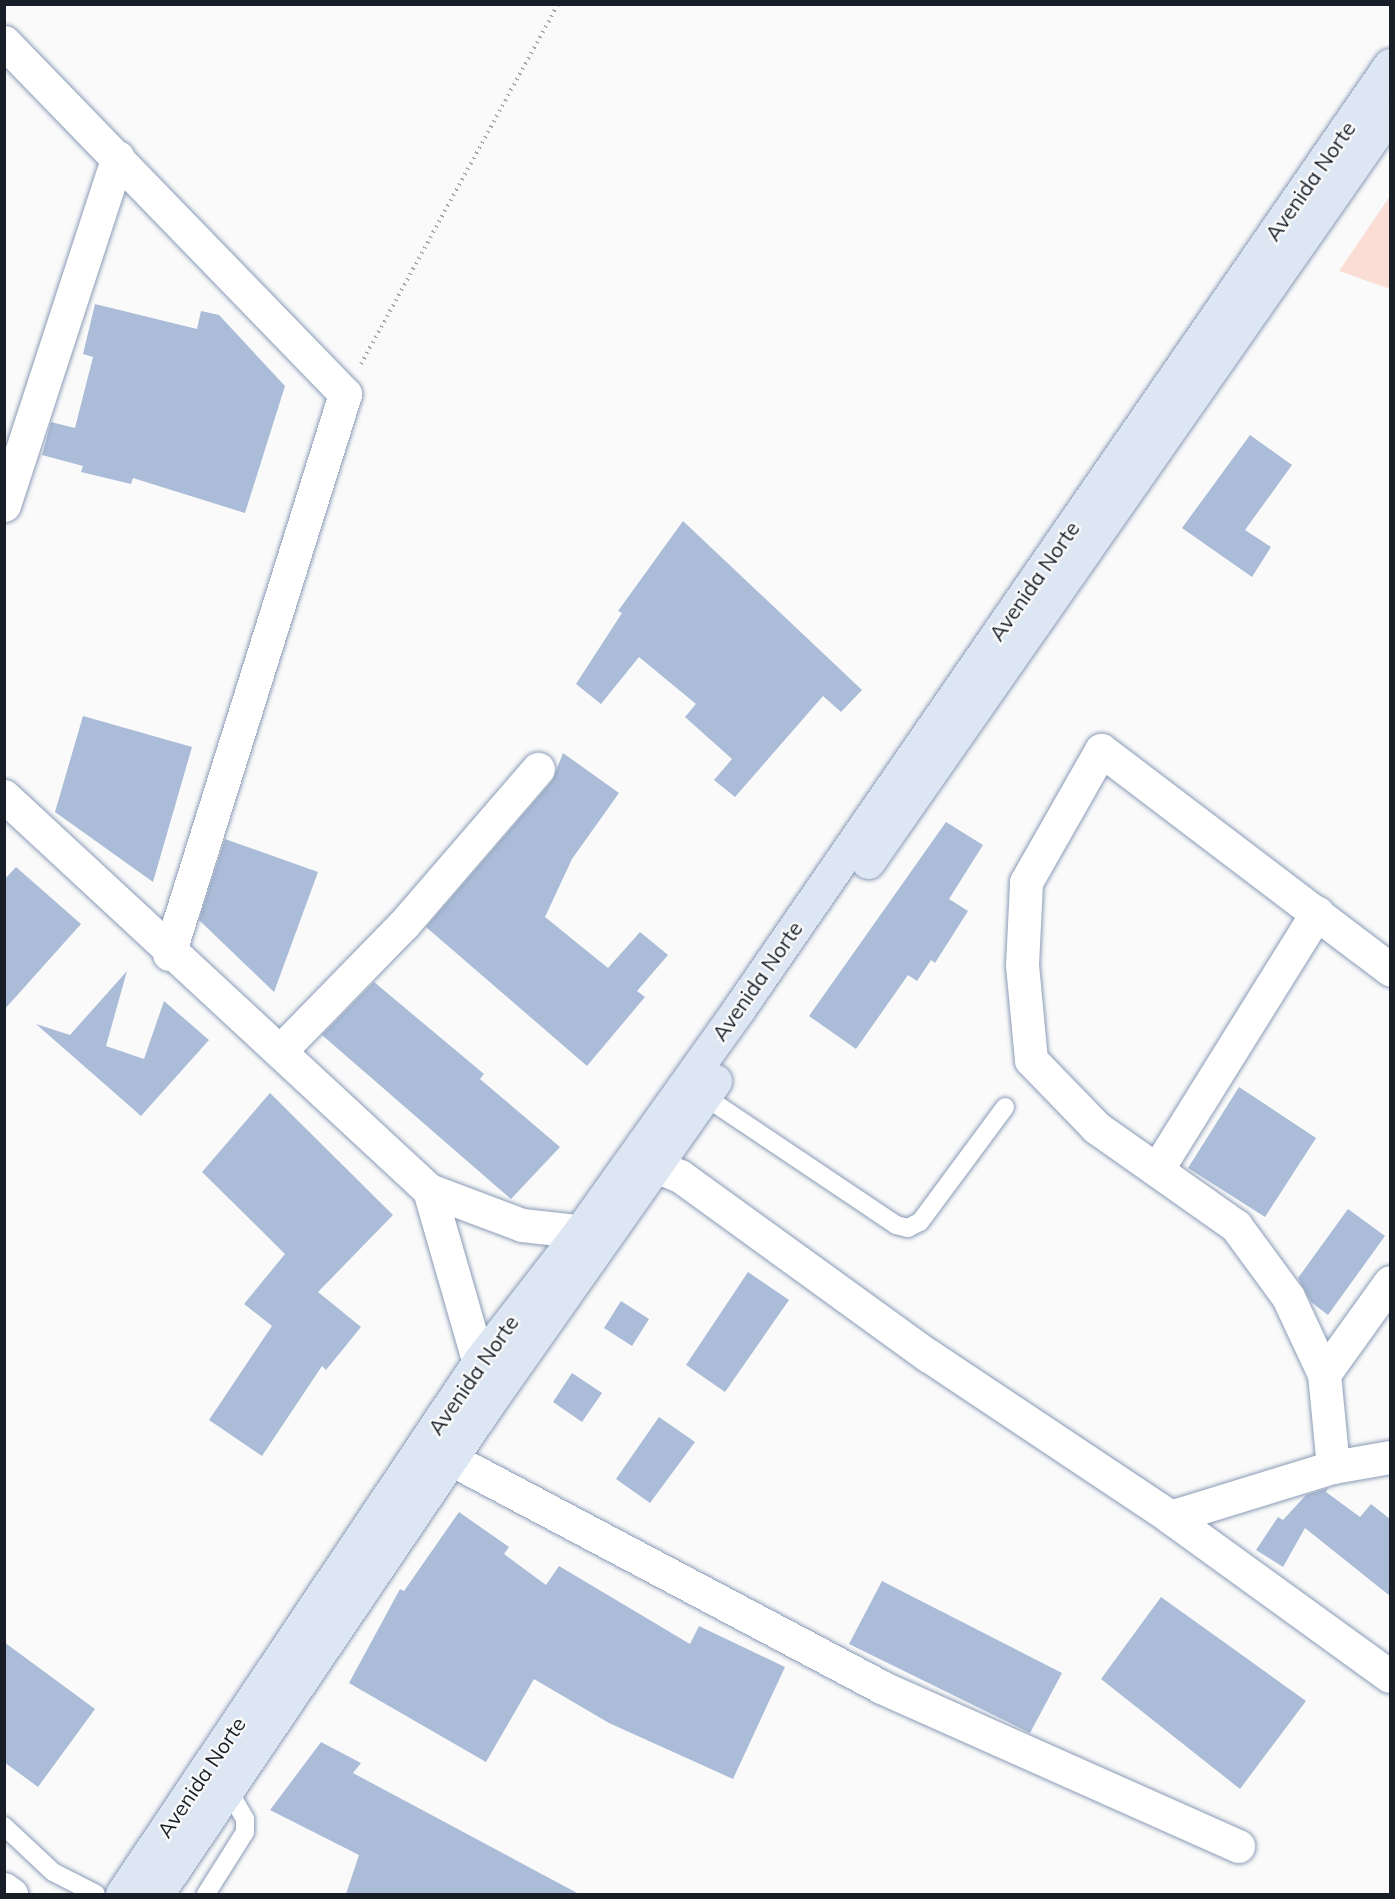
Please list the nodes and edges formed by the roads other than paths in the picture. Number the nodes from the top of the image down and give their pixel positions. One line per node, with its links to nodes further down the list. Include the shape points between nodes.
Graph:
1 (4, 42): 4 (street)
2 (1390, 65): 17 (main road, Avenida Norte)
3 (1390, 113): 12 (main road, Avenida Norte)
4 (118, 157): 5 (street); 9 (street, via 345,394)
5 (4, 505)
6 (538, 769): 11 (street, via 404,924)
7 (4, 796): 9 (street)
8 (1317, 913): 10 (street); 15 (street); 15 (street, via 1101,750 1026,882 1022,964 1031,1060 1097,1128)
9 (169, 954): 11 (street)
10 (1390, 969)
11 (280, 1051): 16 (street)
12 (704, 1096): 13 (lane, via 896,1226 908,1228 920,1222); 14 (main road, Avenida Norte)
13 (1005, 1107)
14 (656, 1166): 17 (main road, Avenida Norte); 25 (street, via 680,1176 929,1356)
15 (1158, 1168): 20 (street, via 1236,1226 1288,1297)
16 (429, 1190): 17 (street, via 522,1225); 19 (street)
17 (594, 1234): 19 (main road, Avenida Norte); 21 (main road, Avenida Norte)
18 (1390, 1282): 20 (street)
19 (480, 1360): 21 (street); 33 (main road, Avenida Norte)
20 (1324, 1374): 24 (street)
21 (488, 1404): 23 (main road, Avenida Norte)
22 (1390, 1457): 24 (street)
23 (451, 1459): 27 (main road, Avenida Norte); 29 (street, via 881,1687)
24 (1333, 1467): 25 (street)
25 (1170, 1517): 26 (street)
26 (1390, 1677)
27 (228, 1790): 34 (main road, Avenida Norte); 35 (lane, via 245,1819 245,1832)
28 (4, 1826): 32 (lane, via 52,1872)
29 (1238, 1846)
30 (4, 1889): 31 (street)
31 (11, 1894)
32 (96, 1894)
33 (122, 1894)
34 (157, 1894)
35 (206, 1894)

